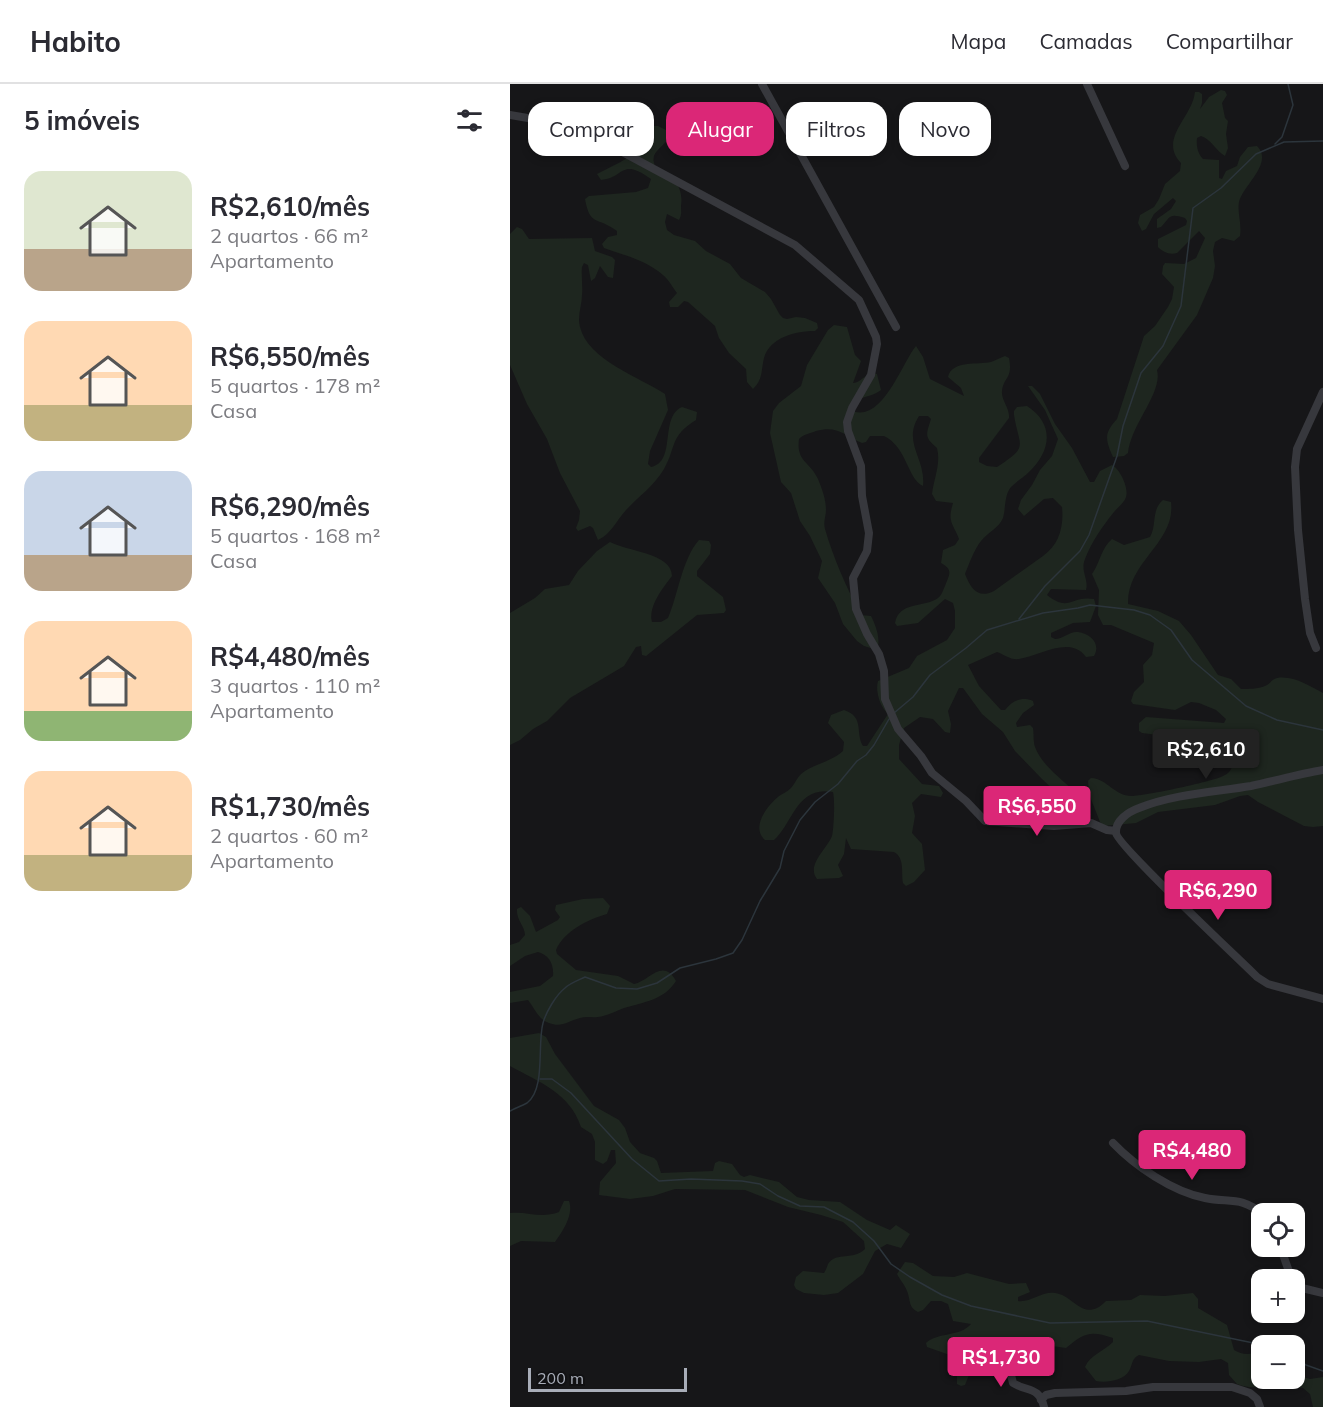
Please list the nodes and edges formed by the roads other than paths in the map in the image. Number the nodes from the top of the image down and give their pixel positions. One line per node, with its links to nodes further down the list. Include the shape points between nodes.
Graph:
1 (762, 84): 5 (street)
2 (1087, 84): 4 (street)
3 (510, 115): 9 (street, via 574,126 795,245 859,300 877,344 871,375 847,422 861,466 869,533 867,551 853,583 856,609 884,671 885,699 891,716 932,773 985,821 1053,826 1093,824)
4 (1125, 166)
5 (897, 327)
6 (1323, 392): 7 (street, via 1297,449 1295,467 1306,609)
7 (1316, 648)
8 (1323, 770): 9 (street, via 1141,807 1121,819)
9 (1116, 831): 10 (street, via 1118,839 1138,861 1257,977 1268,984)
10 (1323, 999)
11 (1113, 1143): 12 (street, via 1152,1175 1182,1191)
12 (1251, 1206)
13 (1305, 1289): 14 (street)
14 (1323, 1293)
15 (1019, 1367): 16 (street, via 1011,1375 1013,1383 1033,1390)
16 (1043, 1403): 17 (street, via 1046,1395 1055,1393 1232,1387 1248,1392)
17 (1260, 1407)

